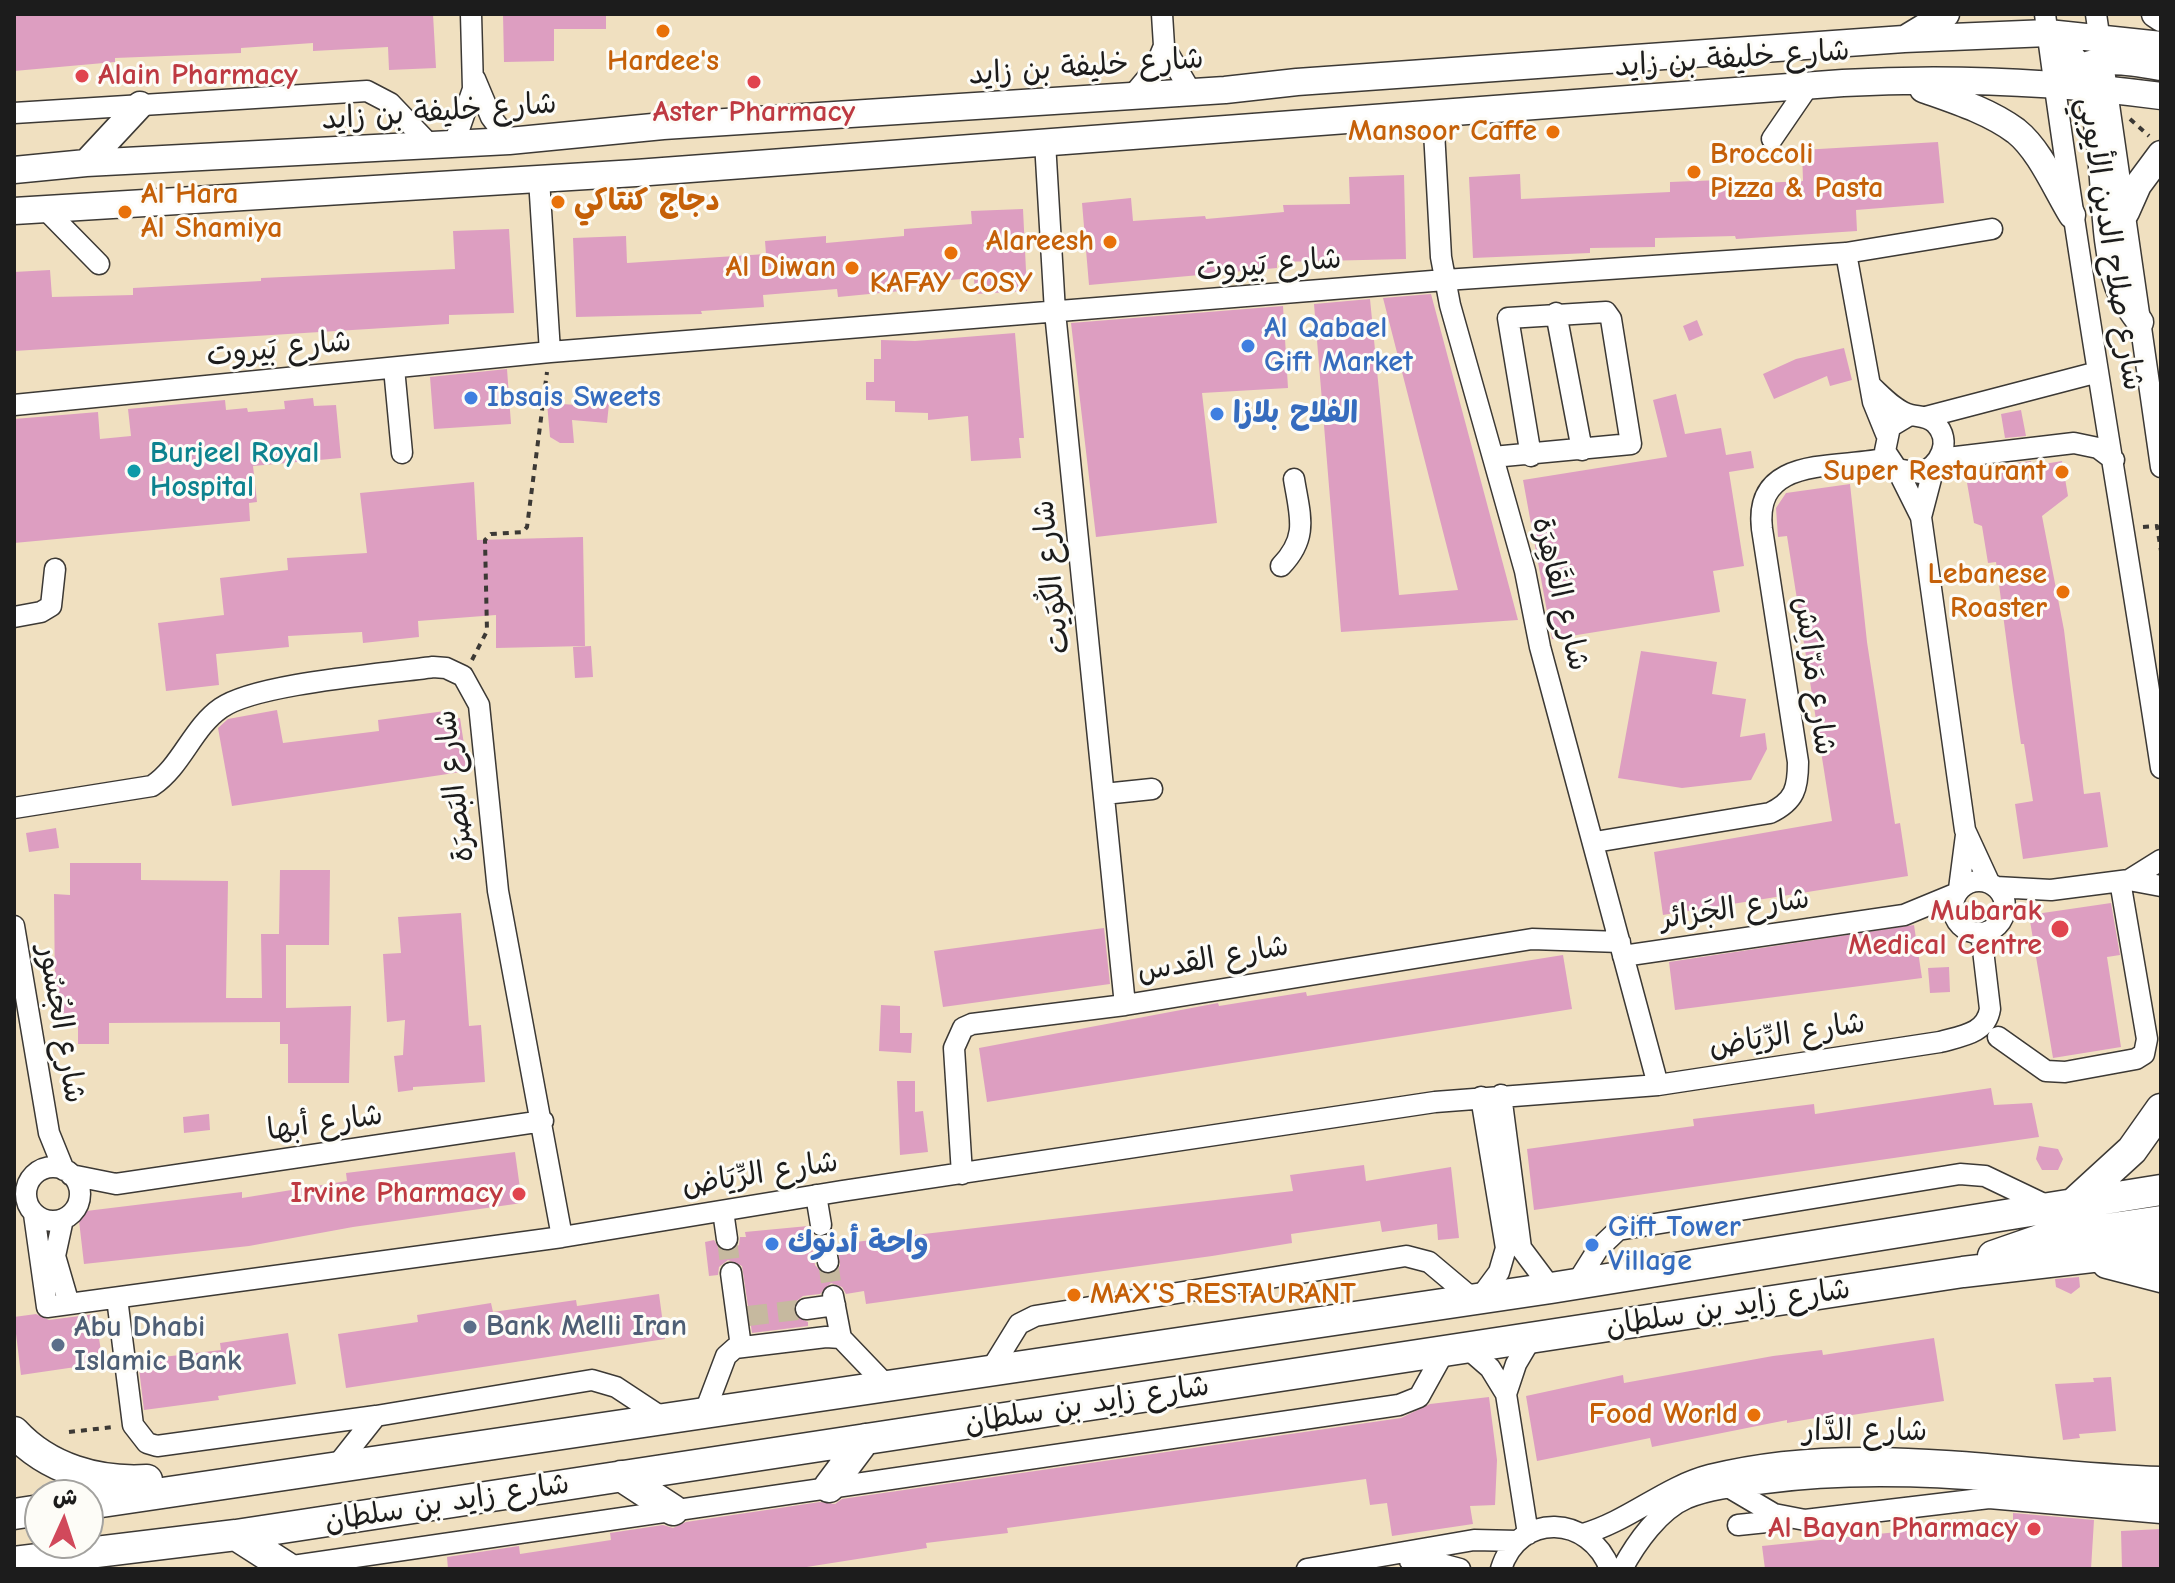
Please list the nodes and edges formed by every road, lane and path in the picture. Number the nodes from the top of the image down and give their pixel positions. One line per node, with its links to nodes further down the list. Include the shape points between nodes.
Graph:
1 (471, 14): 11 (street)
2 (1162, 14): 8 (street)
3 (1946, 14): 6 (main road)
4 (2155, 14): 5 (main road)
5 (2161, 18)
6 (1904, 39): 9 (main road, شارع خليفة بن زايد); 15 (main road, شارع خليفة بن زايد)
7 (2161, 45): 9 (main road, شارع خليفة بن زايد)
8 (1164, 46): 15 (street); 16 (street, via 1154,70)
9 (2077, 52): 10 (main road); 12 (main road, شارع خليفة بن زايد); 13 (main road, via 1887,69); 17 (main road, شارع خليفة بن زايد); 31 (street, شارع صلاح الدين الأيوبي); 32 (street, شارع صلاح الدين الأيوبي); 39 (main road, via 2117,282)
10 (2161, 67)
11 (474, 75): 22 (street, via 491,117); 24 (street, via 466,118)
12 (1897, 80): 13 (main road, شارع خليفة بن زايد); 32 (main road, via 1969,106 2015,130)
13 (1843, 83): 14 (main road, شارع خليفة بن زايد)
14 (1809, 85): 20 (main road, شارع خليفة بن زايد); 21 (street)
15 (1191, 92): 16 (main road, شارع خليفة بن زايد)
16 (1133, 95): 22 (main road, شارع خليفة بن زايد)
17 (2161, 96)
18 (140, 105): 19 (street); 24 (street, via 367,91); 26 (main road)
19 (14, 113)
20 (1433, 113): 23 (main road, شارع خليفة بن زايد); 36 (street, شارع القَاهِرَة)
21 (1772, 139)
22 (509, 141): 24 (main road, شارع خليفة بن زايد)
23 (1045, 142): 28 (main road, شارع خليفة بن زايد); 37 (street, شارع الكُوَيت)
24 (443, 145): 26 (main road, شارع خليفة بن زايد)
25 (2161, 154): 31 (main road, via 2143,175)
26 (86, 163): 27 (main road, شارع خليفة بن زايد)
27 (14, 170)
28 (539, 179): 29 (main road, شارع خليفة بن زايد); 40 (street)
29 (45, 209): 30 (main road, شارع خليفة بن زايد); 35 (street)
30 (14, 211)
31 (2126, 212): 39 (street, شارع صلاح الدين الأيوبي)
32 (2072, 215): 42 (street, شارع صلاح الدين الأيوبي)
33 (1992, 229): 34 (street, شارع بَيروت)
34 (1846, 253): 36 (street, شارع بَيروت); 43 (street)
35 (99, 264)
36 (1445, 280): 37 (street, شارع بَيروت); 51 (street, شارع القَاهِرَة)
37 (1055, 312): 40 (street, شارع بَيروت); 65 (street, شارع الكُوَيت)
38 (1556, 313): 47 (street); 47 (street, via 1602,311 1611,319 1631,444); 50 (street, via 1515,316 1506,322)
39 (2140, 322): 44 (street, شارع صلاح الدين الأيوبي)
40 (550, 352): 41 (street, شارع بَيروت); 62 (path, via 527,527 485,540 487,631)
41 (394, 368): 45 (street, شارع بَيروت); 49 (street)
42 (2098, 372): 46 (street); 52 (street, شارع صلاح الدين الأيوبي)
43 (1870, 385): 46 (street); 48 (street)
44 (2155, 401): 54 (street, شارع صلاح الدين الأيوبي)
45 (14, 405)
46 (1918, 416): 48 (street, via 1895,421); 53 (street, via 1940,431 1943,450)
47 (1582, 450): 50 (street)
48 (1889, 451): 53 (street, via 1912,474); 56 (street); 68 (street, شارع مَرّاكِش, via 1796,472 1767,490 1760,512 1798,762 1795,795 1770,813)
49 (402, 453)
50 (1531, 456): 51 (street)
51 (1493, 457): 68 (street, شارع القَاهِرَة)
52 (2114, 460): 53 (street, via 2098,448 2074,443); 57 (street, شارع صلاح الدين الأيوبي)
53 (1936, 463): 56 (street)
54 (2161, 467)
55 (1294, 479): 59 (street, via 1301,521 1298,548)
56 (1921, 517): 67 (street)
57 (2125, 530): 58 (path, via 2157,526); 63 (street, شارع صلاح الدين الأيوبي)
58 (2161, 551)
59 (1281, 566)
60 (55, 569): 61 (street, via 51,606)
61 (14, 617)
62 (463, 676): 66 (street, شارع البَصرَة, via 433,667 260,692 220,709 166,777 152,786); 86 (street, شارع البَصرَة, via 479,705 498,891)
63 (2161, 768)
64 (1152, 789): 65 (street)
65 (1104, 794): 81 (street, شارع الكُوَيت)
66 (14, 808)
67 (1966, 835): 71 (street); 74 (street)
68 (1595, 842): 80 (street, شارع القَاهِرَة)
69 (2161, 860): 70 (street)
70 (2124, 881): 72 (street); 73 (street); 82 (street, via 2147,1039 2144,1054 2054,1072 2037,1067)
71 (1992, 884): 73 (street); 74 (street, via 1973,881); 76 (street, via 2005,901)
72 (2161, 886)
73 (2051, 890): 76 (street)
74 (1957, 892): 75 (street, شارع الجَزائر); 77 (street)
75 (1904, 915): 77 (street, شارع الجَزائر); 80 (street, شارع الجَزائر)
76 (2004, 917): 79 (street)
77 (1956, 921): 79 (street, via 1967,931)
78 (14, 926): 87 (street, شارع الجُسُور)
79 (1981, 933): 83 (street, شارع الرِّيَاض, via 1990,1009 1974,1033)
80 (1621, 949): 81 (street, شارع القدس, via 1532,939); 83 (street, شارع القَاهِرَة)
81 (1125, 1005): 89 (street, شارع القدس, via 963,1028 954,1048)
82 (1998, 1037)
83 (1658, 1085): 84 (street, شارع الرِّيَاض)
84 (1491, 1096): 89 (street, شارع الرِّيَاض); 107 (street, via 1521,1248); 109 (street, via 1506,1248 1499,1272)
85 (2161, 1109): 94 (highway, via 2132,1150)
86 (543, 1121): 91 (street, شارع أبها); 99 (street, شارع البَصرَة)
87 (49, 1133): 88 (street, شارع الجُسُور); 90 (street, شارع الجُسُور)
88 (67, 1173): 90 (street, via 47,1168); 91 (street, شارع أبها); 97 (street, via 79,1189)
89 (962, 1174): 93 (street, شارع الرِّيَاض)
90 (27, 1182): 95 (street)
91 (116, 1184): 97 (street, شارع أبها)
92 (2161, 1190): 94 (highway, شارع زايد بن سلطان)
93 (816, 1195): 96 (street, شارع الرِّيَاض); 101 (street)
94 (2062, 1206): 107 (highway, شارع زايد بن سلطان); 107 (street, via 1985,1176 1960,1174 1618,1230)
95 (26, 1209): 97 (street, via 48,1221); 110 (street, شارع الرِّيَاض, via 47,1307)
96 (723, 1211): 99 (street, شارع الرِّيَاض); 100 (street)
97 (70, 1212): 110 (street, via 55,1240)
98 (2161, 1221): 104 (highway, via 2045,1238)
99 (562, 1237): 108 (street, شارع الرِّيَاض)
100 (727, 1239)
101 (824, 1244)
102 (2161, 1249): 103 (highway, شارع زايد بن سلطان)
103 (2073, 1258): 104 (highway, شارع زايد بن سلطان); 106 (highway)
104 (1963, 1272): 112 (highway, شارع زايد بن سلطان)
105 (731, 1273): 114 (street, via 743,1316)
106 (2161, 1277)
107 (1564, 1286): 109 (highway, شارع زايد بن سلطان)
108 (117, 1298): 110 (street, شارع الرِّيَاض); 122 (street)
109 (1476, 1299): 116 (highway, شارع زايد بن سلطان); 116 (street, via 1429,1262 1406,1256 1035,1316 1019,1324)
110 (69, 1304)
111 (806, 1309): 113 (street, via 834,1300)
112 (1532, 1337): 115 (highway, شارع زايد بن سلطان); 118 (street)
113 (841, 1338): 114 (street); 117 (street)
114 (741, 1347): 119 (street, via 726,1356)
115 (1456, 1350): 118 (street, via 1490,1368); 125 (highway, شارع زايد بن سلطان); 129 (street, via 1424,1391 1407,1403)
116 (990, 1371): 117 (highway, شارع زايد بن سلطان)
117 (887, 1386): 119 (highway, شارع زايد بن سلطان)
118 (1506, 1394): 140 (street)
119 (704, 1414): 121 (highway, شارع زايد بن سلطان)
120 (376, 1416): 121 (street, via 592,1380 616,1387); 122 (street, via 171,1446 147,1443); 126 (street)
121 (666, 1420): 126 (highway, شارع زايد بن سلطان)
122 (133, 1425): 124 (path)
123 (14, 1432): 126 (highway, via 57,1464 121,1482)
124 (69, 1432)
125 (865, 1439): 127 (highway, شارع زايد بن سلطان); 129 (highway)
126 (333, 1470): 133 (highway, شارع زايد بن سلطان)
127 (621, 1476): 134 (highway); 139 (highway, شارع زايد بن سلطان)
128 (2161, 1477): 138 (street, شارع الدَّار, via 1908,1459 1798,1462 1708,1475 1674,1488 1606,1528)
129 (829, 1487): 134 (street)
130 (1730, 1488): 131 (street, شارع الدَّار, via 1848,1476); 136 (street); 150 (street, شارع الدَّار, via 1685,1499 1674,1507 1645,1535)
131 (1989, 1488): 132 (street, شارع الدَّار); 135 (street); 136 (street, via 1820,1520)
132 (2161, 1493)
133 (104, 1502)
134 (673, 1510): 144 (street)
135 (2161, 1513)
136 (1790, 1519): 137 (street)
137 (1738, 1525)
138 (1583, 1534): 140 (street, via 1556,1527); 149 (street, via 1596,1544)
139 (236, 1535): 141 (highway, شارع زايد بن سلطان); 144 (highway)
140 (1523, 1537): 142 (street, via 1474,1540); 148 (street)
141 (166, 1542): 143 (highway, شارع زايد بن سلطان); 145 (highway)
142 (1374, 1559): 146 (street); 147 (street, via 1430,1561)
143 (14, 1562)
144 (286, 1567)
145 (114, 1569)
146 (1307, 1569)
147 (1460, 1569)
148 (1501, 1569)
149 (1610, 1569)
150 (1622, 1569)

